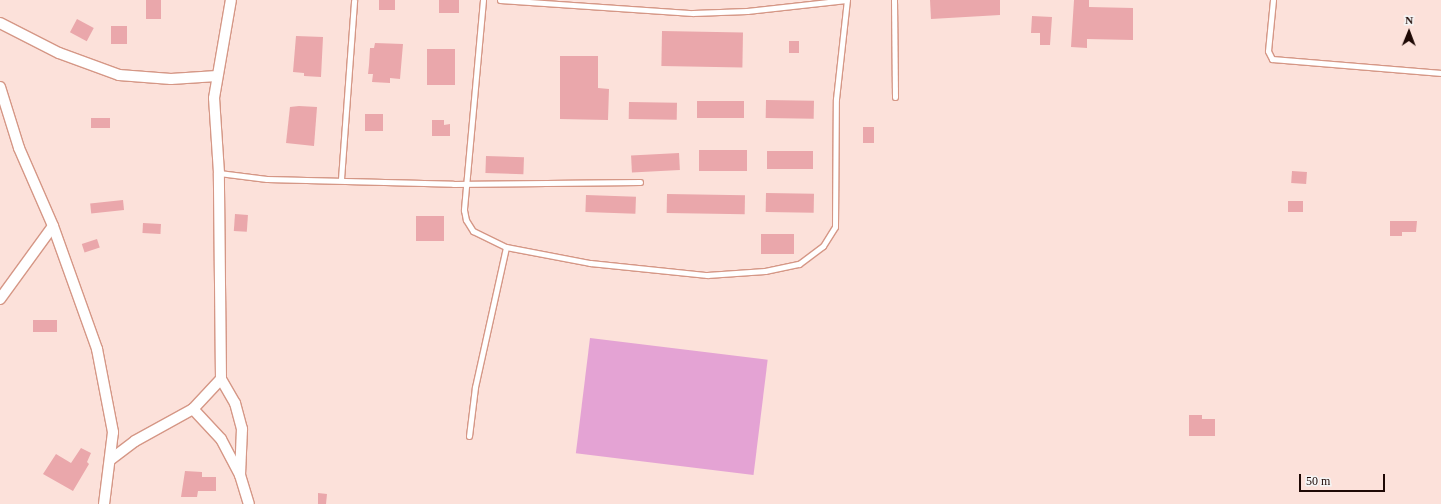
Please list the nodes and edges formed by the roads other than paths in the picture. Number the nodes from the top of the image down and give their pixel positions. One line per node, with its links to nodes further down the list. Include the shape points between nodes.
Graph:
1 (231, 0): 10 (street)
2 (354, 0): 14 (lane)
3 (483, 0): 16 (lane)
4 (500, 0): 5 (lane, via 693,13 747,11)
5 (846, 0): 18 (lane, via 836,100 835,227 823,246 799,264 765,271 707,275 590,263)
6 (894, 0): 12 (lane)
7 (1273, 0): 9 (lane, via 1268,51 1272,59)
8 (0, 23): 10 (street, via 59,53 119,75 171,79)
9 (1441, 73)
10 (217, 76): 13 (street, via 214,98)
11 (0, 87): 17 (street, via 20,148)
12 (895, 97)
13 (219, 173): 14 (lane, via 267,179); 20 (street)
14 (341, 179): 16 (lane)
15 (640, 182): 16 (lane)
16 (465, 184): 18 (lane, via 466,220 474,231)
17 (54, 226): 19 (street); 23 (street, via 97,348 113,432)
18 (506, 248): 22 (lane, via 475,387)
19 (0, 299)
20 (221, 379): 21 (street); 24 (street, via 235,403 242,429)
21 (193, 409): 23 (street, via 135,441); 24 (street, via 221,439)
22 (469, 436)
23 (110, 460): 25 (street)
24 (240, 475): 26 (street)
25 (104, 504)
26 (249, 504)

